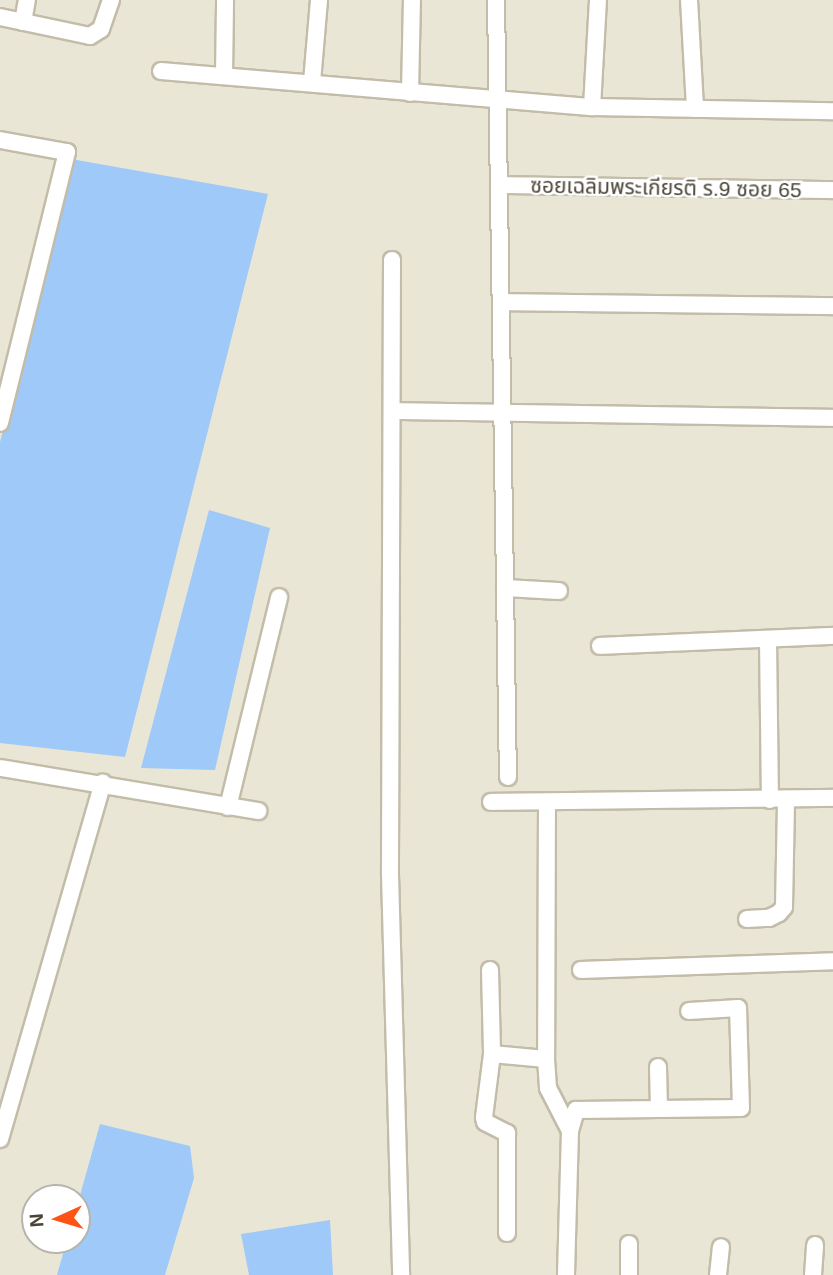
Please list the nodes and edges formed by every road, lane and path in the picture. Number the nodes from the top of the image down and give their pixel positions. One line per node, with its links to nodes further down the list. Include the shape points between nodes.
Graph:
1 (27, 0): 10 (street)
2 (111, 0): 10 (street, via 101,29 90,36)
3 (225, 0): 12 (street)
4 (319, 0): 13 (street)
5 (412, 0): 14 (street)
6 (496, 0): 15 (street)
7 (598, 0): 16 (street)
8 (689, 0): 17 (street)
9 (0, 17): 10 (street)
10 (23, 23)
11 (161, 71): 12 (street)
12 (224, 76): 13 (street)
13 (312, 82): 14 (street)
14 (410, 93): 15 (street)
15 (499, 102): 16 (street); 20 (street)
16 (592, 107): 17 (street)
17 (695, 109): 18 (street)
18 (833, 111)
19 (0, 140): 28 (street, via 67,152)
20 (499, 185): 21 (street, ซอยเฉลิมพระเกียรติ ร.9 ซอย 65); 23 (street)
21 (833, 190)
22 (392, 260): 25 (street)
23 (501, 302): 24 (street); 26 (street)
24 (833, 306)
25 (393, 411): 26 (street); 59 (street, via 390,875)
26 (503, 415): 27 (street); 29 (street)
27 (833, 418)
28 (0, 423)
29 (505, 589): 30 (street); 36 (street)
30 (559, 592)
31 (279, 597): 42 (street)
32 (833, 636): 33 (street)
33 (768, 639): 34 (street); 39 (street)
34 (600, 646)
35 (1, 768): 37 (street)
36 (508, 777)
37 (103, 783): 42 (street); 54 (street)
38 (833, 798): 39 (street)
39 (778, 799): 41 (street); 44 (street, via 784,907 769,918)
40 (491, 802): 41 (street)
41 (547, 802): 50 (street)
42 (228, 807): 43 (street)
43 (258, 811)
44 (747, 919)
45 (833, 961): 47 (street)
46 (490, 970): 49 (street)
47 (581, 970)
48 (689, 1011): 52 (street, via 738,1008 741,1108)
49 (492, 1055): 50 (street); 55 (street, via 484,1117 508,1139)
50 (546, 1059): 53 (street, via 553,1103)
51 (658, 1067): 52 (street)
52 (659, 1108): 53 (street, via 576,1110)
53 (570, 1130): 60 (street)
54 (0, 1139)
55 (507, 1233)
56 (629, 1244): 61 (street)
57 (815, 1245): 63 (street)
58 (720, 1247): 62 (street)
59 (401, 1275)
60 (566, 1275)
61 (629, 1275)
62 (718, 1275)
63 (813, 1275)

